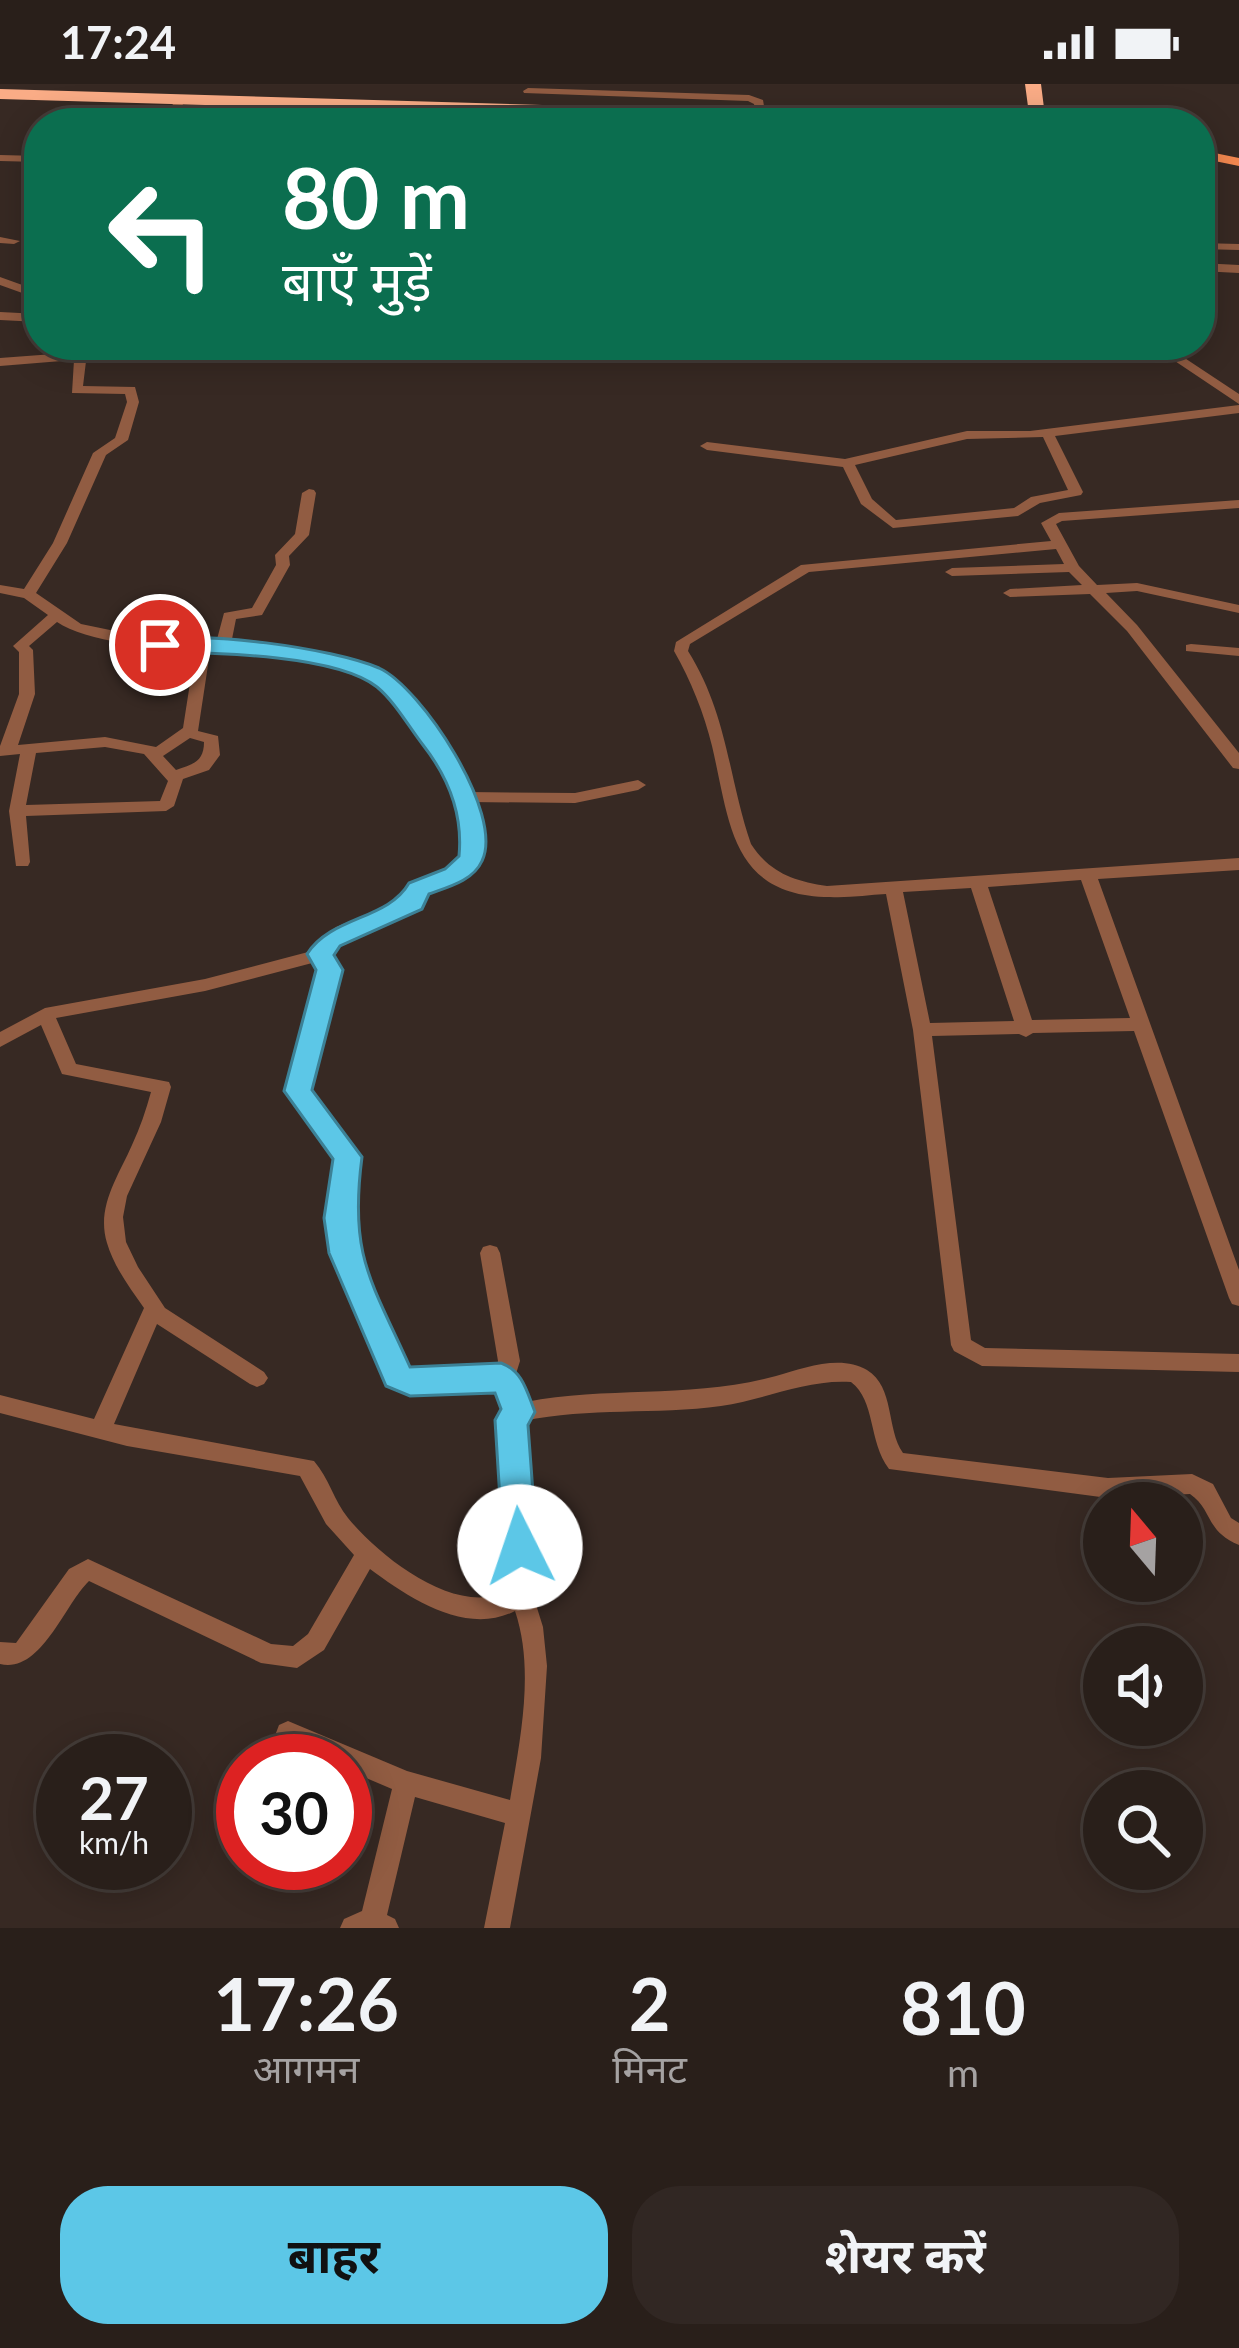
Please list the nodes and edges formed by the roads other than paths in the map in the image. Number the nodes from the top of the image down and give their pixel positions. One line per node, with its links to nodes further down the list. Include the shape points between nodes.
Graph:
1 (528, 91): 8 (street, via 749,98)
2 (0, 94): 3 (highway)
3 (181, 99): 4 (highway); 5 (street)
4 (231, 101): 6 (street); 7 (highway)
5 (176, 108)
6 (227, 108)
7 (327, 108)
8 (763, 108)
9 (85, 360): 25 (street, via 76,390 131,390 134,402 121,440 100,454)
10 (1178, 360): 11 (street)
11 (1239, 404): 12 (street)
12 (1047, 433): 14 (street, via 953,438); 18 (street, via 1075,493 1033,500 1023,511)
13 (706, 446): 14 (street)
14 (848, 463): 18 (street, via 885,520)
15 (309, 493): 29 (street, via 302,535 282,555 256,612 229,616)
16 (1239, 504): 17 (street)
17 (1049, 520): 18 (street); 19 (street)
18 (929, 521)
19 (1058, 545): 20 (street); 45 (street, via 806,568 680,646 721,748 733,827 755,863 801,890)
20 (1073, 568): 21 (street); 22 (street)
21 (952, 572)
22 (1088, 586): 24 (street); 26 (street, via 1148,588); 36 (street, via 1132,628)
23 (0, 589): 25 (street)
24 (1010, 593)
25 (28, 594): 27 (street)
26 (1239, 609)
27 (55, 616): 28 (street, via 76,628); 34 (street, via 20,646 28,688)
28 (203, 646): 29 (street); 32 (street)
29 (223, 646): 39 (street, via 275,650 380,678 440,746)
30 (1191, 648): 31 (street)
31 (1239, 652)
32 (189, 734): 35 (street); 37 (street, via 212,739 212,755)
33 (29, 749): 34 (street); 35 (street, via 116,742); 40 (street)
34 (4, 751)
35 (152, 754): 37 (street)
36 (1239, 764)
37 (174, 777): 40 (street, via 172,801 162,808)
38 (638, 785): 39 (street, via 575,798)
39 (463, 797): 46 (street, via 476,842 465,868 418,889 413,902 337,934)
40 (17, 811): 41 (street)
41 (22, 862)
42 (1239, 864): 43 (street)
43 (1087, 874): 44 (street); 48 (street)
44 (979, 886): 45 (street); 50 (street)
45 (894, 890): 49 (street)
46 (320, 954): 47 (street); 56 (street, via 330,970 298,1091 347,1157 339,1218 350,1268 400,1379)
47 (45, 1014): 51 (street); 54 (street, via 69,1069 162,1087 111,1219 116,1251)
48 (1141, 1024): 50 (street); 53 (street)
49 (922, 1030): 50 (street); 55 (street, via 965,1350 982,1357)
50 (1026, 1030)
51 (0, 1040)
52 (490, 1253): 56 (street, via 509,1361)
53 (1239, 1298)
54 (153, 1310): 57 (street); 60 (street)
55 (1239, 1363)
56 (504, 1377): 59 (street)
57 (257, 1378)
58 (0, 1404): 60 (street)
59 (519, 1412): 61 (street, via 735,1395 848,1372 872,1391 897,1462 1108,1488 1192,1484); 63 (street, via 511,1420)
60 (99, 1431): 62 (street, via 306,1468)
61 (1239, 1535)
62 (367, 1554): 63 (street, via 455,1606 508,1604); 64 (street, via 316,1642 297,1657 269,1655 88,1569 24,1651)
63 (521, 1595): 67 (street, via 537,1658)
64 (0, 1652)
65 (288, 1733): 66 (street)
66 (406, 1783): 67 (street); 68 (street)
67 (517, 1814): 69 (street)
68 (370, 1927)
69 (497, 1928)

